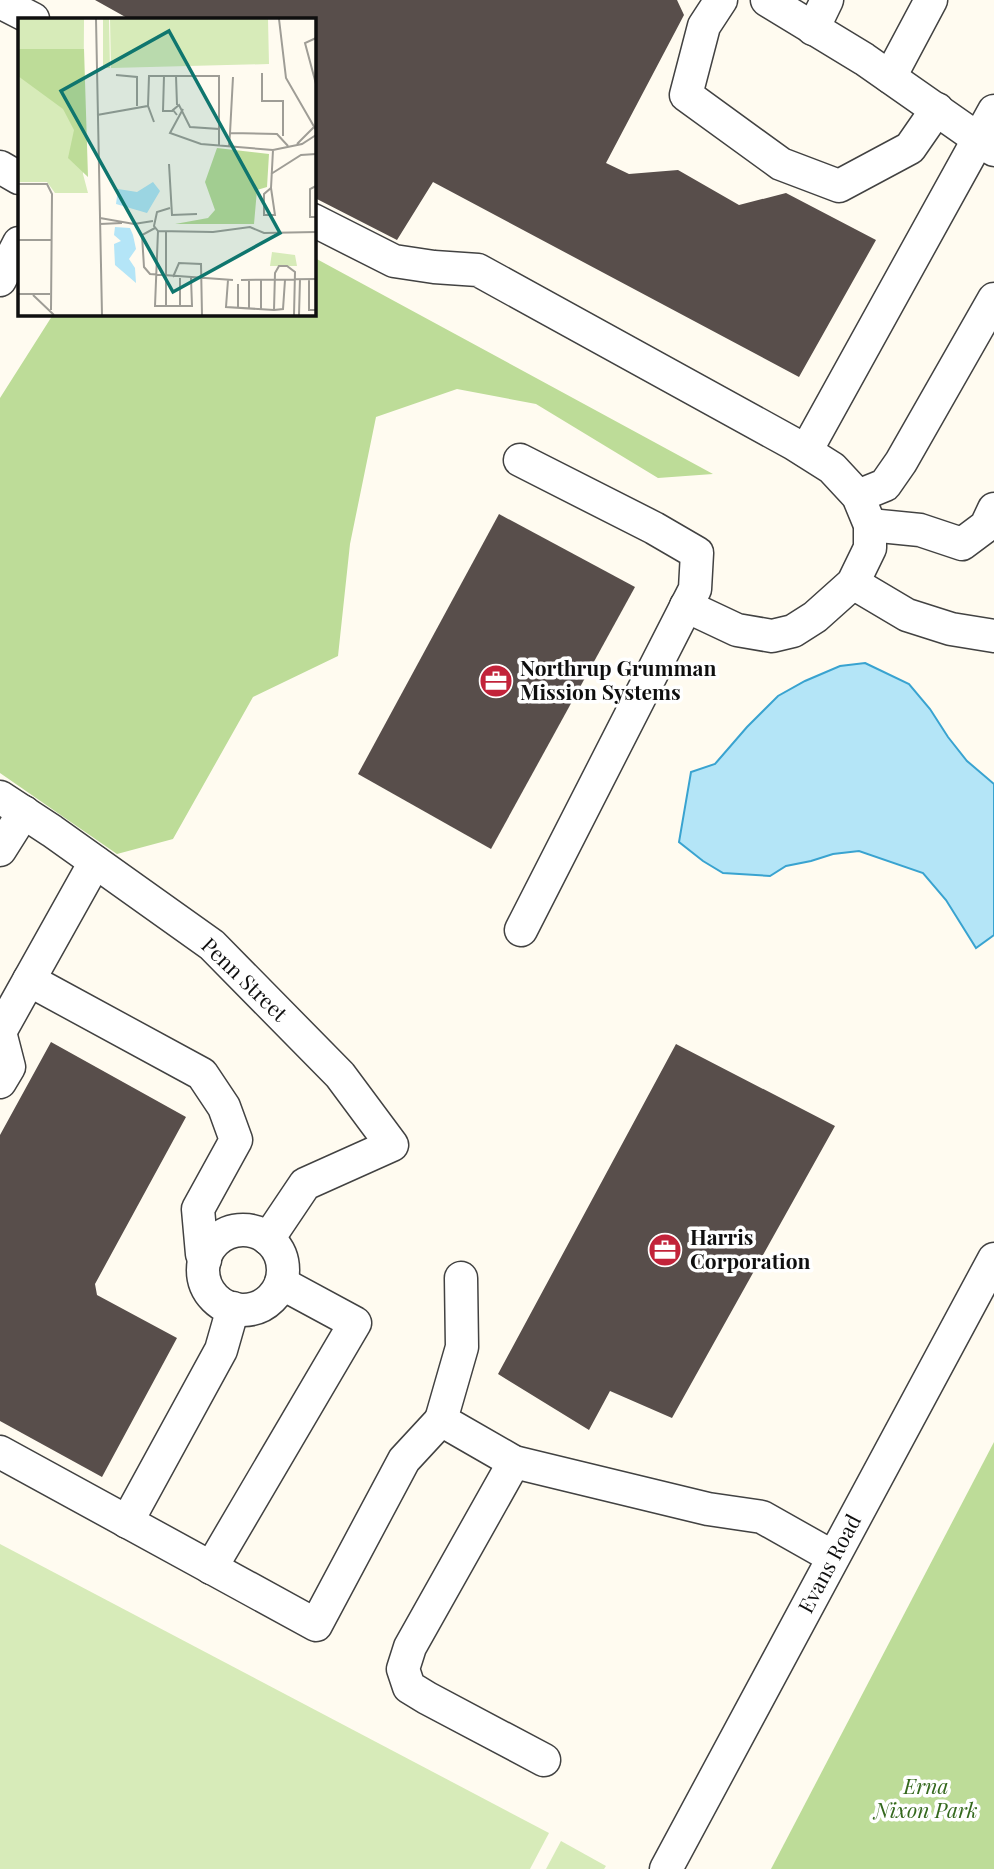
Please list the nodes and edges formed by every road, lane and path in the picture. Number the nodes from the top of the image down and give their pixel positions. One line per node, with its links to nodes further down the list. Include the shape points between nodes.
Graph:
1 (721, 0): 9 (street, via 704,26 686,95 781,164 839,186 910,148)
2 (767, 0): 7 (street)
3 (827, 0): 7 (street)
4 (931, 0): 8 (street)
5 (0, 2): 6 (street)
6 (31, 18)
7 (813, 29): 8 (street)
8 (890, 77): 9 (street)
9 (937, 109): 11 (street)
10 (994, 111): 11 (street)
11 (986, 144): 18 (street)
12 (0, 167): 13 (street)
13 (18, 176)
14 (315, 221): 18 (street, via 394,261 478,270)
15 (18, 245): 16 (street)
16 (0, 279)
17 (994, 299): 20 (street, via 901,462 885,485)
18 (806, 451): 20 (street, via 832,468)
19 (520, 460): 24 (street, via 696,552 695,589)
20 (858, 496): 22 (street)
21 (994, 509): 22 (street, via 986,526 962,544 920,530)
22 (870, 526): 23 (street, via 870,548)
23 (853, 583): 24 (street, via 815,617 793,631 772,636 737,630); 25 (street, via 907,614 951,629)
24 (686, 606): 29 (street)
25 (994, 636)
26 (12, 805): 27 (street); 28 (street, Penn Street)
27 (0, 850)
28 (95, 862): 30 (street); 33 (street, Penn Street, via 212,945 340,1075 392,1145 305,1184)
29 (521, 930)
30 (29, 980): 31 (street); 35 (street, via 202,1074 224,1107 236,1140 198,1209)
31 (0, 1032): 32 (street, via 9,1067)
32 (0, 1082)
33 (268, 1238): 35 (street, via 247,1230 234,1231 212,1244); 37 (street, via 283,1263)
34 (994, 1259): 43 (street, Evans Road)
35 (205, 1260): 38 (street, via 203,1269 212,1294)
36 (461, 1278): 39 (street, via 462,1347)
37 (281, 1283): 38 (street, via 271,1300 247,1310); 44 (street, via 355,1323)
38 (233, 1308): 42 (street, via 222,1350)
39 (441, 1420): 41 (street); 44 (street, via 404,1461 316,1625)
40 (0, 1452): 42 (street)
41 (514, 1462): 43 (street, via 762,1517); 45 (street, via 410,1647 403,1669 409,1687)
42 (127, 1522): 44 (street)
43 (834, 1557): 46 (street, Evans Road)
44 (211, 1568)
45 (544, 1760)
46 (666, 1869)

